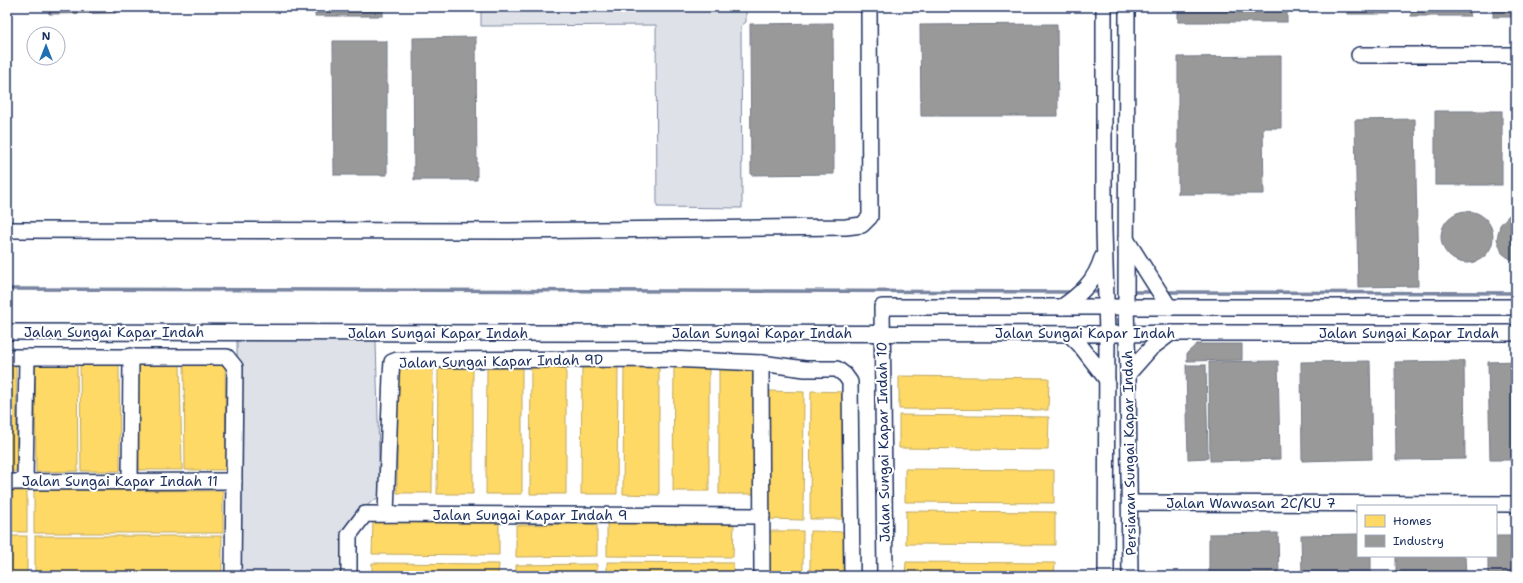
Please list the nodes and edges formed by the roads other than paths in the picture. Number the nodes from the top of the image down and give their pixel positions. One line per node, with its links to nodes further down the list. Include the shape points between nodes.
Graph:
1 (869, 7): 6 (street, via 870,217 862,225 516,231)
2 (1104, 7): 8 (street, Persiaran Sungai Kapar Indah)
3 (1127, 7): 7 (street, Persiaran Sungai Kapar Indah)
4 (1516, 55): 5 (street)
5 (1359, 56)
6 (7, 230)
7 (1126, 239): 9 (street, Persiaran Sungai Kapar Indah); 13 (street)
8 (1105, 248): 10 (street, Persiaran Sungai Kapar Indah); 12 (street, via 1099,268 1090,283)
9 (1126, 302): 10 (street, Jalan Sungai Kapar Indah); 13 (street, Jalan Sungai Kapar Indah); 21 (street, Persiaran Sungai Kapar Indah)
10 (1106, 303): 12 (street, Jalan Sungai Kapar Indah); 20 (street, Persiaran Sungai Kapar Indah)
11 (882, 307): 12 (street, Jalan Sungai Kapar Indah); 16 (street, Jalan Sungai Kapar Indah 10)
12 (1062, 307)
13 (1169, 307): 14 (street, Jalan Sungai Kapar Indah)
14 (1516, 307)
15 (7, 332): 16 (street, Jalan Sungai Kapar Indah)
16 (882, 333): 19 (street, Jalan Sungai Kapar Indah); 40 (street, Jalan Sungai Kapar Indah 10)
17 (1171, 333): 18 (street, Jalan Sungai Kapar Indah); 21 (street, Jalan Sungai Kapar Indah); 26 (street, via 1151,348)
18 (1516, 333)
19 (1068, 334): 20 (street, Jalan Sungai Kapar Indah); 27 (street, via 1080,345)
20 (1107, 334): 21 (street, Jalan Sungai Kapar Indah); 27 (street, Persiaran Sungai Kapar Indah)
21 (1127, 334): 26 (street, Persiaran Sungai Kapar Indah)
22 (131, 356): 24 (street); 28 (street); 29 (street, via 227,357 234,367)
23 (7, 357): 24 (street)
24 (27, 357): 31 (street)
25 (761, 364): 34 (street, Jalan Sungai Kapar Indah 9D, via 668,359 397,360 392,362 391,375); 35 (street); 39 (street, via 805,369 837,369 845,374 850,382)
26 (1128, 374): 32 (street, Persiaran Sungai Kapar Indah)
27 (1107, 380): 41 (street, Persiaran Sungai Kapar Indah)
28 (130, 481): 29 (street, Jalan Sungai Kapar Indah 11); 31 (street, Jalan Sungai Kapar Indah 11)
29 (234, 481): 36 (street)
30 (7, 482): 31 (street, Jalan Sungai Kapar Indah 11)
31 (25, 482)
32 (1130, 503): 33 (street, Jalan Wawasan 2C/KU 7); 42 (street, Persiaran Sungai Kapar Indah)
33 (1516, 504)
34 (386, 514): 35 (street, Jalan Sungai Kapar Indah 9); 37 (street, Jalan Sungai Kapar Indah 9, via 365,514 349,535)
35 (762, 516): 38 (street)
36 (233, 576)
37 (349, 576)
38 (762, 576)
39 (852, 576)
40 (885, 576)
41 (1106, 576)
42 (1130, 576)

